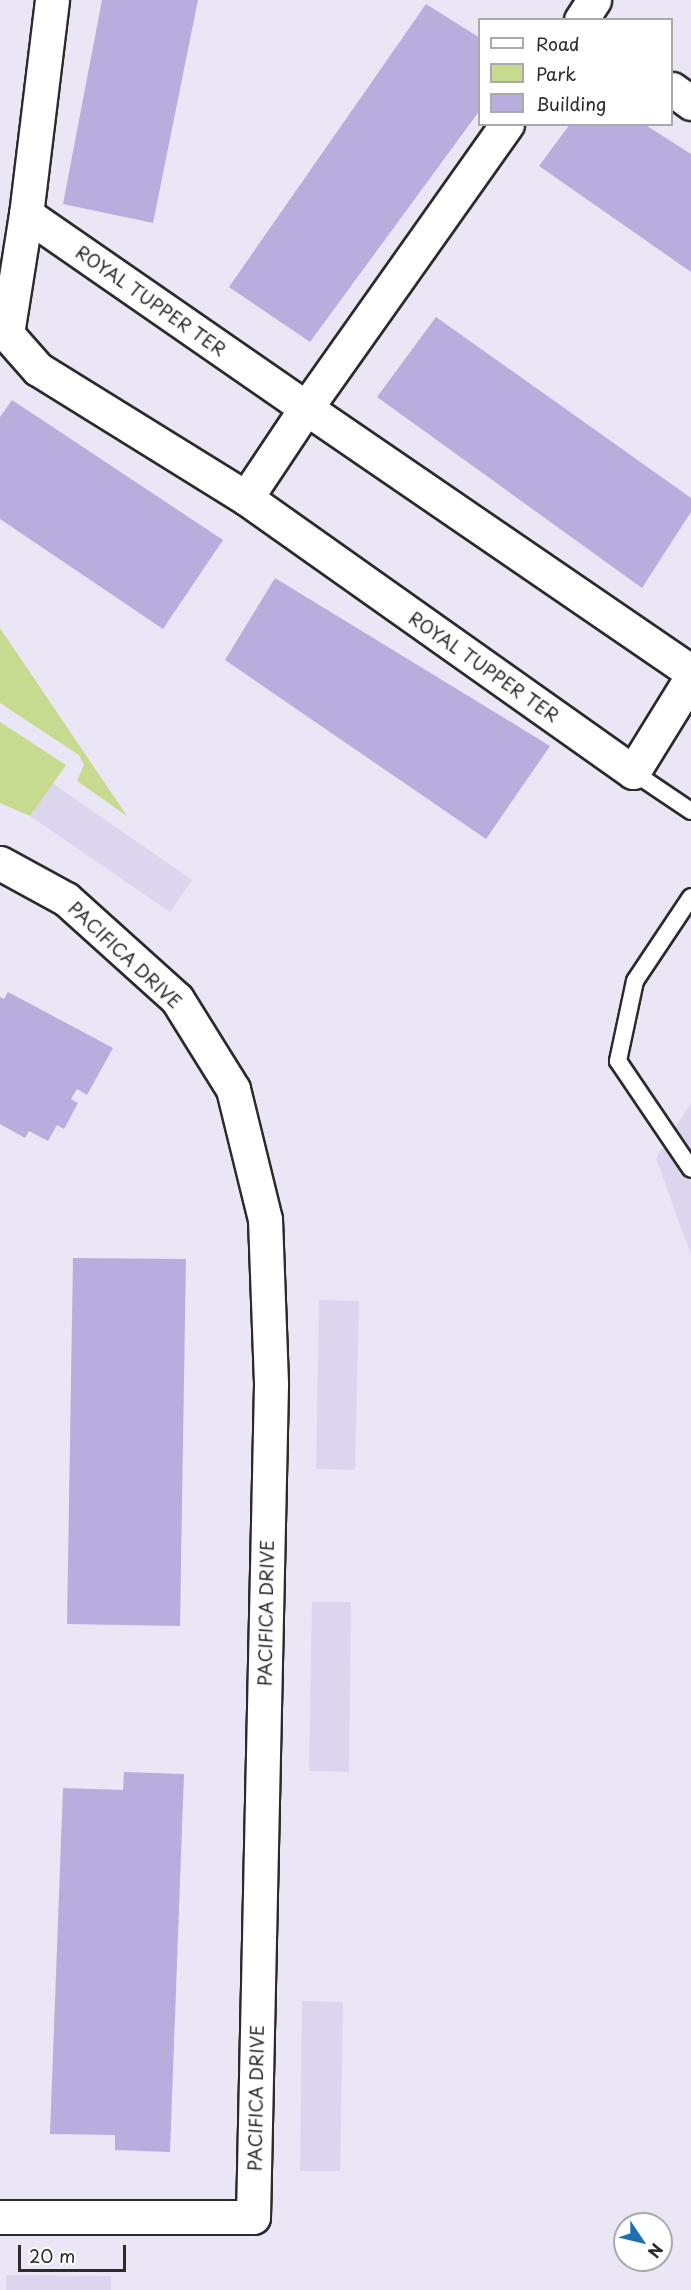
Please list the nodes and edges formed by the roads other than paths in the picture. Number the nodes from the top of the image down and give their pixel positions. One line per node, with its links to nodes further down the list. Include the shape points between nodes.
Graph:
1 (52, 0): 7 (street, ROYAL TUPPER TER)
2 (594, 0): 3 (street)
3 (582, 18)
4 (673, 90): 5 (street)
5 (691, 103)
6 (506, 126): 8 (street)
7 (26, 214): 8 (street, ROYAL TUPPER TER); 9 (street, ROYAL TUPPER TER, via 7,334 38,369)
8 (306, 408): 9 (street); 10 (street, ROYAL TUPPER TER)
9 (246, 498): 12 (street, ROYAL TUPPER TER)
10 (691, 672)
11 (691, 678): 12 (street)
12 (633, 772): 13 (lane)
13 (691, 811)
14 (0, 863): 17 (street, PACIFICA DRIVE, via 66,899 177,999 233,1089 265,1219 271,1385 253,2217)
15 (691, 897): 16 (lane, via 635,981 618,1061)
16 (691, 1169)
17 (0, 2217)

